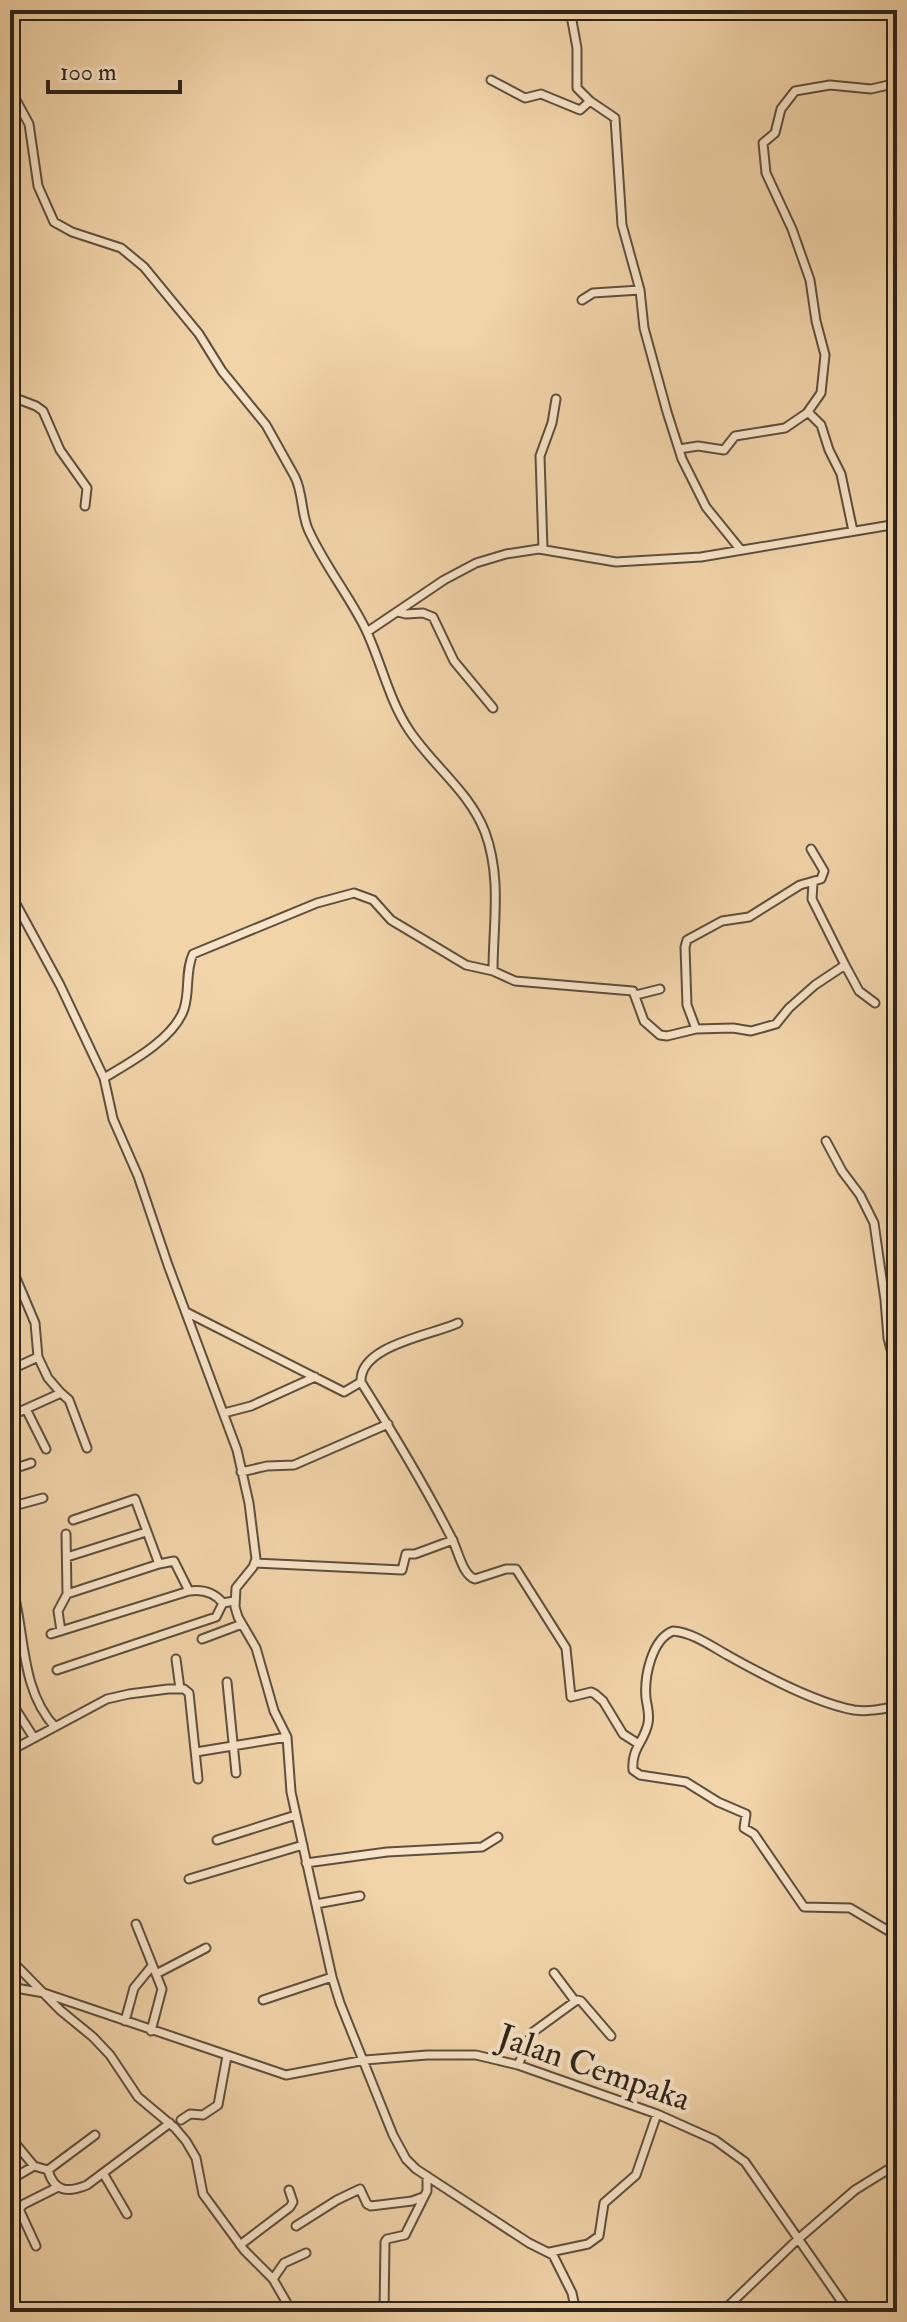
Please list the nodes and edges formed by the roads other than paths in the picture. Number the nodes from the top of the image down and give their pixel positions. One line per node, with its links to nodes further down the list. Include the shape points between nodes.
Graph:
1 (570, 10): 5 (street, via 576,83)
2 (491, 80): 5 (street, via 525,98 541,94 579,109)
3 (897, 83): 10 (street, via 795,91 781,109 775,133 763,143 766,173 810,280 825,355 821,393)
4 (10, 89): 18 (street, via 29,124 38,186 54,222 108,241 137,259 199,334 266,425 299,485 308,529)
5 (590, 101): 6 (street, via 615,118 622,225)
6 (640, 290): 7 (street, via 593,293); 11 (street, via 644,328)
7 (582, 300)
8 (10, 396): 12 (street, via 43,411 60,450 87,488)
9 (556, 399): 15 (street, via 540,456)
10 (808, 412): 11 (street, via 785,428 735,436 724,450); 14 (street, via 821,425 841,474)
11 (679, 449): 16 (street, via 713,518)
12 (85, 506)
13 (897, 524): 14 (street)
14 (853, 531): 16 (street)
15 (543, 549): 16 (street, via 616,562); 17 (street, via 476,563)
16 (740, 549)
17 (398, 612): 18 (street); 19 (street, via 433,617 454,661)
18 (367, 632): 24 (street, via 409,730 453,781 485,832 496,888)
19 (493, 708)
20 (811, 849): 21 (street, via 824,871)
21 (813, 883): 23 (street, via 812,899); 28 (street, via 800,885 754,915 722,921 687,940 687,1005)
22 (10, 893): 29 (street)
23 (845, 965): 27 (street, via 859,991); 28 (street, via 818,982 773,1025 751,1031)
24 (493, 971): 26 (street, via 515,981); 29 (street, via 466,965 391,920 366,895 349,894 193,954 182,1013 157,1044)
25 (660, 989): 26 (street)
26 (636, 995): 28 (street, via 644,1021 658,1034)
27 (875, 1003)
28 (696, 1029)
29 (104, 1078): 32 (street, via 113,1119)
30 (826, 1141): 36 (street, via 874,1223)
31 (10, 1264): 34 (street, via 35,1323)
32 (186, 1312): 37 (street); 41 (street)
33 (458, 1323): 38 (street, via 374,1357 364,1367)
34 (38, 1357): 35 (street); 39 (street)
35 (10, 1370)
36 (897, 1373)
37 (315, 1377): 38 (street, via 344,1392); 41 (street)
38 (361, 1382): 43 (street)
39 (61, 1393): 40 (street); 44 (street, via 69,1400)
40 (26, 1409): 42 (street); 45 (street)
41 (224, 1413): 48 (street)
42 (10, 1416)
43 (388, 1424): 48 (street, via 294,1465); 54 (street)
44 (87, 1448)
45 (46, 1449)
46 (31, 1463): 47 (street)
47 (10, 1470)
48 (241, 1472): 56 (street)
49 (43, 1498): 50 (street)
50 (10, 1507)
51 (73, 1520): 52 (street, via 135,1499)
52 (146, 1532): 55 (street); 57 (street)
53 (66, 1534): 55 (street)
54 (453, 1540): 56 (street, via 406,1554 402,1570); 79 (street, via 470,1578 516,1569 566,1648 571,1697 595,1694 623,1734)
55 (67, 1557): 61 (street)
56 (255, 1563): 62 (street, via 236,1588)
57 (159, 1564): 59 (street, via 174,1561); 61 (street)
58 (10, 1579): 60 (street)
59 (189, 1591): 63 (street, via 199,1589); 67 (street)
60 (12, 1592): 65 (street)
61 (67, 1594): 67 (street, via 58,1611)
62 (234, 1601): 63 (street); 64 (street)
63 (223, 1603): 71 (street, via 216,1617)
64 (242, 1624): 69 (street); 77 (street, via 256,1648)
65 (19, 1629): 66 (street); 76 (street, via 31,1682 43,1714)
66 (10, 1631)
67 (61, 1631): 68 (street)
68 (51, 1634)
69 (202, 1639)
70 (176, 1659): 73 (street)
71 (57, 1670)
72 (227, 1682): 80 (street)
73 (180, 1689): 76 (street, via 107,1699); 82 (street, via 189,1693)
74 (11, 1702): 78 (street)
75 (897, 1706): 79 (street, via 853,1710 785,1685 698,1638 673,1631 663,1636 654,1652 647,1686 648,1725)
76 (55, 1727): 78 (street)
77 (287, 1737): 80 (street); 85 (street)
78 (34, 1738): 81 (street)
79 (637, 1743): 94 (street, via 633,1767 640,1775 686,1782 746,1815 744,1828 753,1833 804,1907 850,1908)
80 (233, 1746): 82 (street); 83 (street)
81 (10, 1751)
82 (196, 1752): 84 (street)
83 (236, 1773)
84 (198, 1779)
85 (296, 1815): 87 (street); 88 (street)
86 (498, 1837): 89 (street, via 482,1847)
87 (217, 1840)
88 (303, 1845): 89 (street); 90 (street)
89 (306, 1863): 92 (street)
90 (189, 1879)
91 (360, 1896): 92 (street)
92 (316, 1904): 99 (street)
93 (136, 1924): 97 (street)
94 (897, 1936)
95 (206, 1948): 97 (street)
96 (10, 1959): 101 (street)
97 (154, 1970): 104 (street, via 134,1988); 105 (street, via 162,1995)
98 (554, 1973): 103 (street)
99 (332, 1977): 102 (street); 108 (street)
100 (10, 1987): 101 (street, Jalan Cempaka)
101 (44, 1993): 104 (street, Jalan Cempaka); 112 (street, via 110,2055 138,2097)
102 (263, 2000)
103 (575, 2001): 106 (street, via 581,2001); 109 (street, via 533,2032)
104 (125, 2021): 105 (street, Jalan Cempaka)
105 (151, 2031): 107 (street, Jalan Cempaka)
106 (611, 2036)
107 (227, 2056): 108 (street, Jalan Cempaka, via 290,2075); 111 (street, via 218,2105)
108 (365, 2060): 109 (street, Jalan Cempaka, via 459,2055); 119 (street, via 393,2135 406,2159)
109 (518, 2065): 110 (street, Jalan Cempaka)
110 (657, 2114): 126 (street, Jalan Cempaka, via 734,2152); 129 (street, via 636,2175 604,2203 599,2236 588,2244)
111 (181, 2120)
112 (170, 2123): 118 (street); 127 (street, via 194,2154 203,2194)
113 (95, 2135): 117 (street)
114 (10, 2137): 116 (street)
115 (897, 2164): 126 (street)
116 (34, 2166): 117 (street); 120 (street)
117 (48, 2170): 121 (street)
118 (103, 2173): 121 (street, via 72,2191); 124 (street)
119 (427, 2176): 123 (street); 129 (street)
120 (10, 2180)
121 (58, 2187): 128 (street, via 19,2209)
122 (289, 2190): 127 (street, via 290,2207)
123 (423, 2197): 125 (street, via 371,2206 360,2189); 133 (street, via 405,2235 386,2240)
124 (127, 2214)
125 (296, 2226)
126 (793, 2234): 135 (street); 136 (street, Jalan Cempaka)
127 (240, 2245): 131 (street)
128 (36, 2246)
129 (550, 2252): 134 (street, via 560,2265)
130 (306, 2253): 131 (street, via 284,2263)
131 (273, 2279): 132 (street)
132 (292, 2312)
133 (384, 2312)
134 (575, 2312)
135 (722, 2312)
136 (849, 2312)

